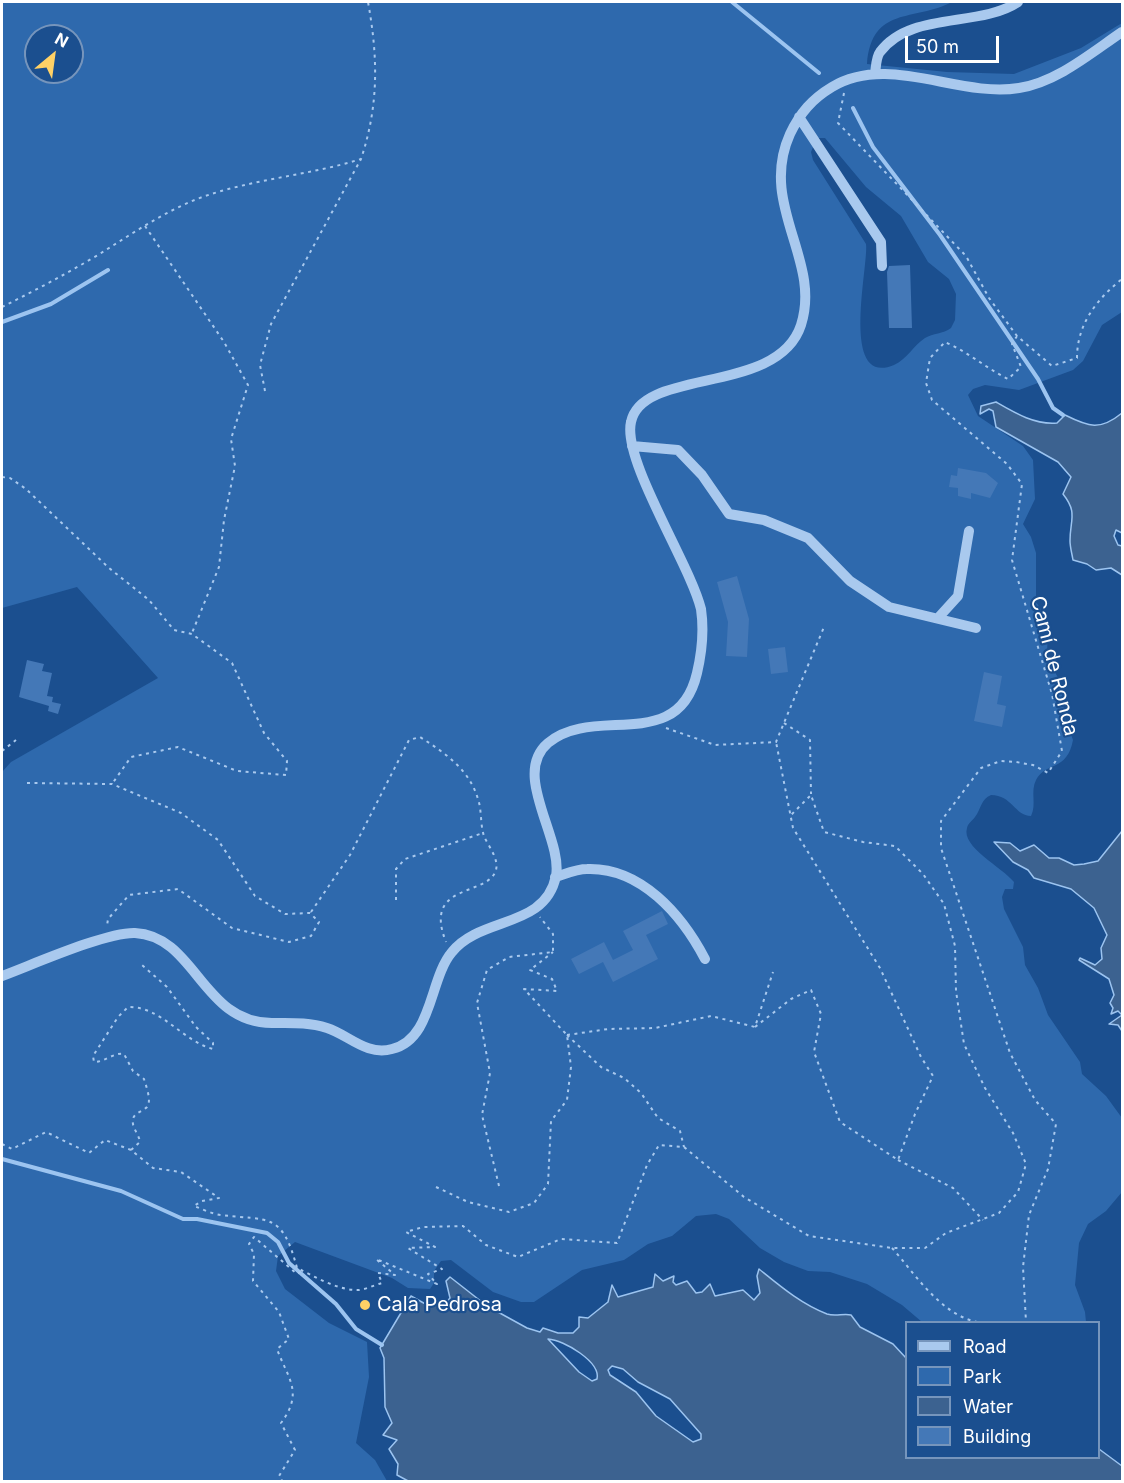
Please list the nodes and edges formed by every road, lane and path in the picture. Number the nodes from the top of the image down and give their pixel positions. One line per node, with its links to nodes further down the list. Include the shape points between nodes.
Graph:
1 (368, 2): 7 (path, via 376,46 373,115)
2 (1018, 2): 4 (street, via 988,14 922,26 894,40 879,53)
3 (1122, 32): 4 (street, via 1068,67 1022,88 990,90)
4 (875, 74): 5 (street)
5 (847, 79): 6 (street, via 814,99); 12 (path, via 838,123 966,256 989,298)
6 (799, 117): 9 (street, via 881,242); 14 (street, via 788,140 779,178 802,275 805,299 800,328 783,350 763,364 651,395 630,423)
7 (361, 159): 8 (path, via 232,188 197,199); 13 (path, via 271,324 260,365)
8 (145, 226): 11 (path); 20 (path, via 224,342 248,385 231,439 235,466 219,567)
9 (882, 266)
10 (1122, 279): 12 (path, via 1084,321 1077,340 1077,358 1052,366)
11 (2, 307)
12 (1017, 336): 54 (path, Camí de Ronda, via 1012,344 1022,367 1008,379 945,342 930,358 926,383 932,400 1007,464 1022,484 1012,560 1052,694 1062,751 1048,773 1016,762 1001,761 981,768 941,821 942,848 1010,1053 1035,1100 1056,1124 1048,1169 1029,1215 1023,1267)
13 (265, 391)
14 (632, 446): 17 (street, via 678,450 702,475 729,514 764,520 808,538 850,581 889,607); 21 (street, via 698,597 703,624 698,670 689,695 672,714)
15 (2, 477): 20 (path, via 26,489 109,568 149,600 174,630)
16 (969, 531): 17 (street, via 958,596)
17 (938, 618): 19 (street)
18 (824, 627): 22 (path)
19 (976, 628)
20 (192, 634): 27 (path, via 232,663 264,733 287,761 286,775 237,771 178,747 131,757)
21 (650, 722): 24 (path, via 715,745); 31 (street, via 562,734 539,753 536,790 557,861)
22 (784, 723): 24 (path); 28 (path, via 810,740)
23 (16, 740): 25 (path)
24 (776, 742): 29 (path)
25 (2, 751)
26 (27, 783): 27 (path)
27 (112, 784): 34 (path, via 181,813 218,840 255,896 285,914)
28 (811, 795): 29 (path); 50 (path, via 824,831 895,846 923,874 944,904 955,946 956,991 964,1044 1026,1164 1018,1192 999,1213)
29 (791, 815): 47 (path, via 793,828 880,968 933,1076)
30 (483, 833): 32 (path, via 405,859 396,869); 34 (path, via 479,801 462,769 420,737 409,740 350,855); 36 (path, via 496,869 492,877 454,896 444,908)
31 (555, 877): 33 (street, via 545,902); 38 (street, via 586,868 632,877 670,908)
32 (396, 900)
33 (535, 910): 37 (path, via 553,934); 41 (street, via 482,929 450,953 415,1033 394,1049 364,1047 326,1028 302,1023 266,1023 243,1018 215,1000 182,958 152,936 120,934)
34 (310, 913): 35 (path, via 319,922 310,936 289,942 232,928 178,889 129,895)
35 (108, 919)
36 (441, 930)
37 (553, 952): 43 (path, via 530,970 552,979 557,991 524,989); 48 (path, via 509,957 488,970 477,1003 490,1073 482,1116)
38 (705, 959)
39 (142, 964): 46 (path, via 175,997 213,1043 213,1049 148,1011 128,1007 118,1017 93,1056 94,1062 100,1062 124,1054 133,1071 144,1079 149,1100 147,1107 133,1118 140,1142)
40 (773, 972): 42 (path)
41 (2, 976)
42 (755, 1027): 43 (path, via 711,1016 655,1028); 47 (path, via 791,999 811,990 821,1014 814,1052 840,1122)
43 (567, 1035): 45 (path, via 601,1067 624,1078 641,1093 658,1118 680,1131); 49 (path, via 571,1067 567,1100 550,1121 548,1184 534,1203 509,1212 468,1202)
44 (2, 1144): 46 (path, via 12,1149 46,1132 89,1153 105,1140)
45 (684, 1147): 51 (path, via 744,1197 809,1236); 52 (path, via 659,1145 647,1165 617,1244 561,1239 518,1257 486,1245 463,1226 423,1227 406,1232 435,1247 408,1248 442,1269 428,1274 437,1284 376,1259 395,1275 378,1273 382,1283 356,1290)
46 (131, 1150): 52 (path, via 153,1168 181,1172 219,1198 194,1206 219,1215 268,1220 286,1235 297,1268)
47 (898, 1160): 50 (path, via 953,1188)
48 (499, 1186)
49 (436, 1187)
50 (983, 1220): 51 (path, via 946,1233 925,1248)
51 (892, 1248): 53 (path, via 946,1308)
52 (303, 1270): 55 (path, via 297,1274 254,1237 249,1244 254,1254 253,1281 279,1312 289,1339 277,1348 293,1382 293,1399 281,1423 295,1450 279,1476)
53 (970, 1321)
54 (1026, 1321)
55 (283, 1482)

